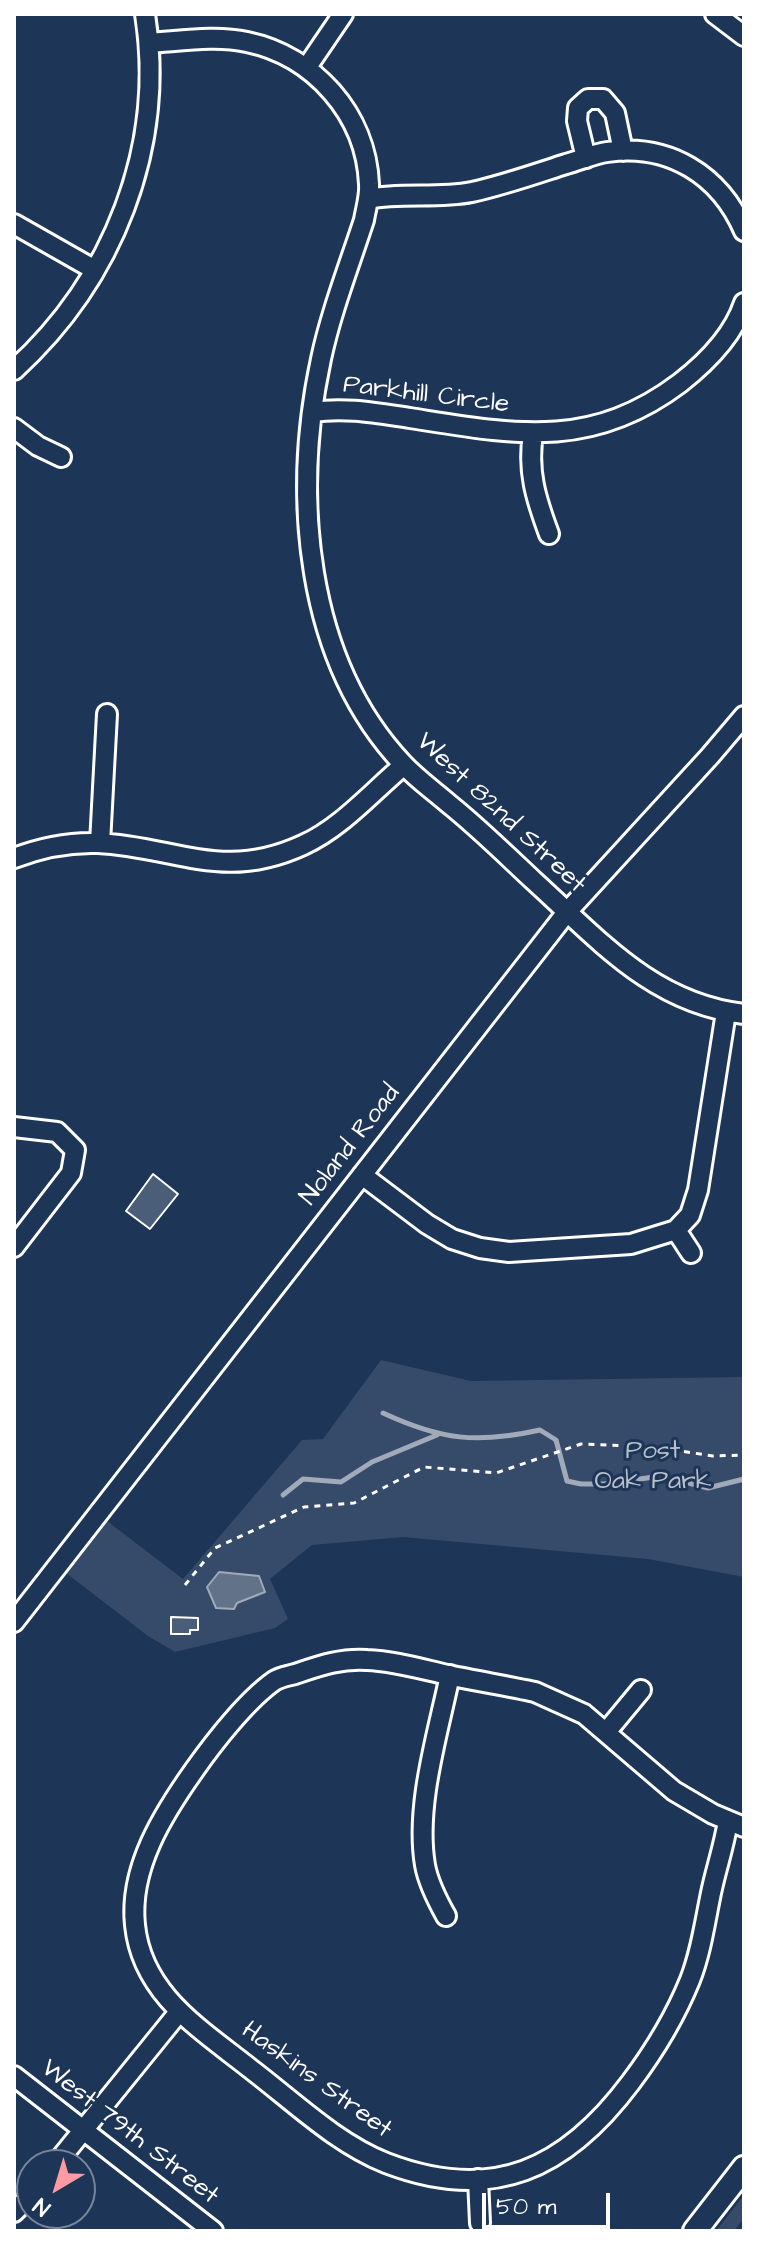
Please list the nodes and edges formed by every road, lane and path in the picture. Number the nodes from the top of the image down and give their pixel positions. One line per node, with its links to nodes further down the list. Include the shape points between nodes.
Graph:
1 (145, 14): 5 (street)
2 (343, 14): 6 (street)
3 (715, 14): 4 (street)
4 (744, 36)
5 (149, 43): 6 (street, West 82nd Street, via 244,41); 12 (street, via 141,155 124,213)
6 (307, 67): 9 (street, West 82nd Street, via 330,88 358,134)
7 (623, 151): 8 (street); 8 (street, via 615,113 603,99 588,99 578,108 577,121); 11 (street, via 663,155 702,173 726,197)
8 (586, 158): 9 (street, via 470,192)
9 (368, 199): 15 (street, West 82nd Street, via 327,337)
10 (14, 224): 12 (street)
11 (744, 231)
12 (95, 270): 14 (street, via 61,322)
13 (744, 303): 17 (street, Parkhill Circle, via 718,347 664,395 593,426)
14 (14, 370)
15 (312, 412): 17 (street, Parkhill Circle, via 340,408); 22 (street, West 82nd Street, via 307,509 320,602 350,685)
16 (14, 428): 18 (street)
17 (533, 434): 19 (street, Parkhill Circle, via 531,480)
18 (61, 457)
19 (549, 534)
20 (107, 714): 23 (street)
21 (744, 716): 25 (street, Noland Road)
22 (404, 765): 23 (street, via 331,828 264,859 208,862); 25 (street, West 82nd Street)
23 (100, 843): 24 (street)
24 (14, 858)
25 (567, 912): 26 (street, West 82nd Street, via 625,965 669,993); 28 (street, Noland Road)
26 (735, 1013): 29 (street, via 698,1190 690,1215)
27 (14, 1127): 30 (street, via 57,1132 75,1150 71,1173)
28 (362, 1175): 29 (street, via 427,1224 480,1248 509,1252 631,1244); 34 (street, Noland Road)
29 (676, 1230): 31 (street)
30 (14, 1247)
31 (691, 1253)
32 (744, 1455): 33 (path, via 581,1444 496,1473 424,1467 354,1503 304,1507 215,1548)
33 (185, 1585)
34 (14, 1622)
35 (450, 1675): 37 (street, Haskins Street, via 545,1696); 39 (street, via 424,1811 423,1847 425,1868); 40 (street, Haskins Street, via 367,1660 318,1665 276,1680 203,1758 147,1850 135,1892 135,1928 145,1968)
36 (641, 1690): 37 (street)
37 (607, 1731): 38 (street, Haskins Street, via 674,1791)
38 (736, 1824): 45 (street, Haskins Street, via 725,1844 692,1976 650,2056 603,2117 573,2145 522,2171)
39 (446, 1916)
40 (179, 2012): 42 (street); 45 (street, Haskins Street, via 365,2153 421,2174)
41 (14, 2076): 42 (street, West 79th Street)
42 (83, 2130): 43 (street); 47 (street, West 79th Street)
43 (68, 2149)
44 (744, 2168): 48 (main road)
45 (478, 2179): 46 (street)
46 (480, 2223)
47 (213, 2231)
48 (695, 2231)

